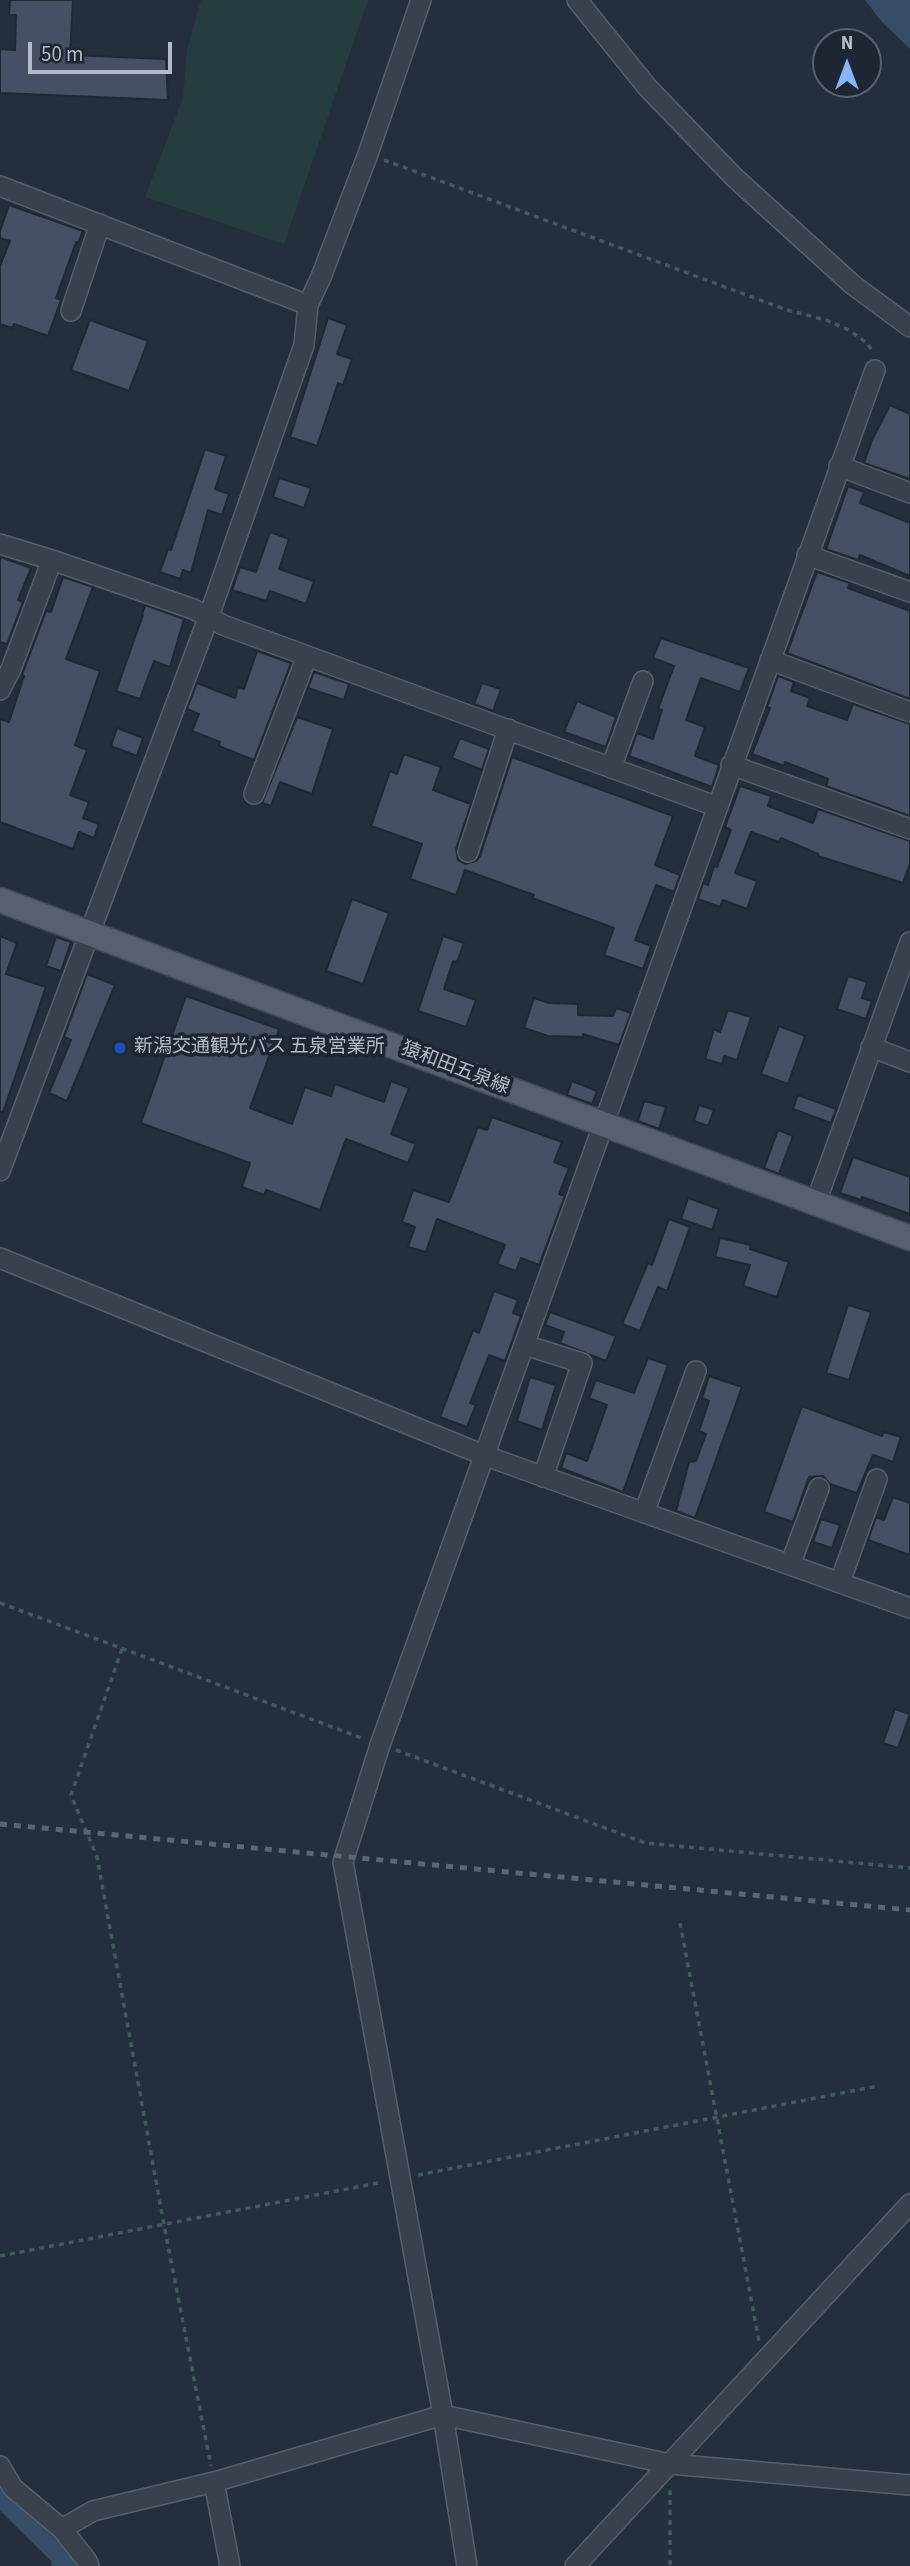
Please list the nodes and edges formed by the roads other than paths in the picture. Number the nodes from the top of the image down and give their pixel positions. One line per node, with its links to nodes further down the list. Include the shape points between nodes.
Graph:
1 (421, 0): 5 (street, via 368,154)
2 (577, 0): 7 (street, via 648,88 735,178 853,285)
3 (0, 186): 4 (street)
4 (100, 224): 5 (street); 6 (street)
5 (308, 305): 15 (street, via 304,345)
6 (71, 311)
7 (910, 327)
8 (875, 370): 9 (street)
9 (839, 466): 10 (street); 12 (street)
10 (910, 493)
11 (0, 544): 13 (street)
12 (807, 555): 14 (street); 17 (street)
13 (52, 560): 15 (street); 18 (street)
14 (910, 592)
15 (209, 616): 16 (street); 30 (street)
16 (307, 656): 22 (street); 25 (street)
17 (770, 660): 21 (street); 23 (street)
18 (5, 667): 20 (street)
19 (643, 681): 24 (street)
20 (0, 690)
21 (910, 712)
22 (508, 729): 24 (street); 28 (street)
23 (731, 765): 26 (street); 27 (street)
24 (611, 768): 26 (street)
25 (254, 794)
26 (718, 807): 34 (street)
27 (910, 829)
28 (468, 852)
29 (0, 900): 30 (main road, 猿和田五泉線)
30 (88, 933): 34 (main road, 猿和田五泉線); 35 (street)
31 (910, 942): 32 (street)
32 (871, 1047): 33 (street); 36 (street)
33 (910, 1062)
34 (605, 1125): 36 (main road, 猿和田五泉線); 39 (street)
35 (0, 1171)
36 (816, 1202): 37 (main road, 猿和田五泉線)
37 (910, 1238)
38 (0, 1258): 41 (street)
39 (525, 1345): 41 (street); 42 (street, via 582,1363)
40 (696, 1371): 45 (street)
41 (486, 1456): 42 (street); 50 (street, via 380,1745 343,1862)
42 (543, 1477): 45 (street)
43 (877, 1479): 47 (street)
44 (819, 1488): 46 (street)
45 (644, 1513): 46 (street)
46 (790, 1565): 47 (street)
47 (840, 1582): 48 (street)
48 (910, 1608)
49 (910, 2204): 51 (street)
50 (443, 2415): 51 (street); 53 (street); 58 (street)
51 (670, 2464): 54 (street); 59 (street)
52 (0, 2466): 55 (street, via 13,2488)
53 (214, 2482): 55 (street, via 93,2511); 57 (street)
54 (910, 2485)
55 (62, 2529): 56 (street)
56 (89, 2566)
57 (230, 2566)
58 (467, 2566)
59 (575, 2566)

